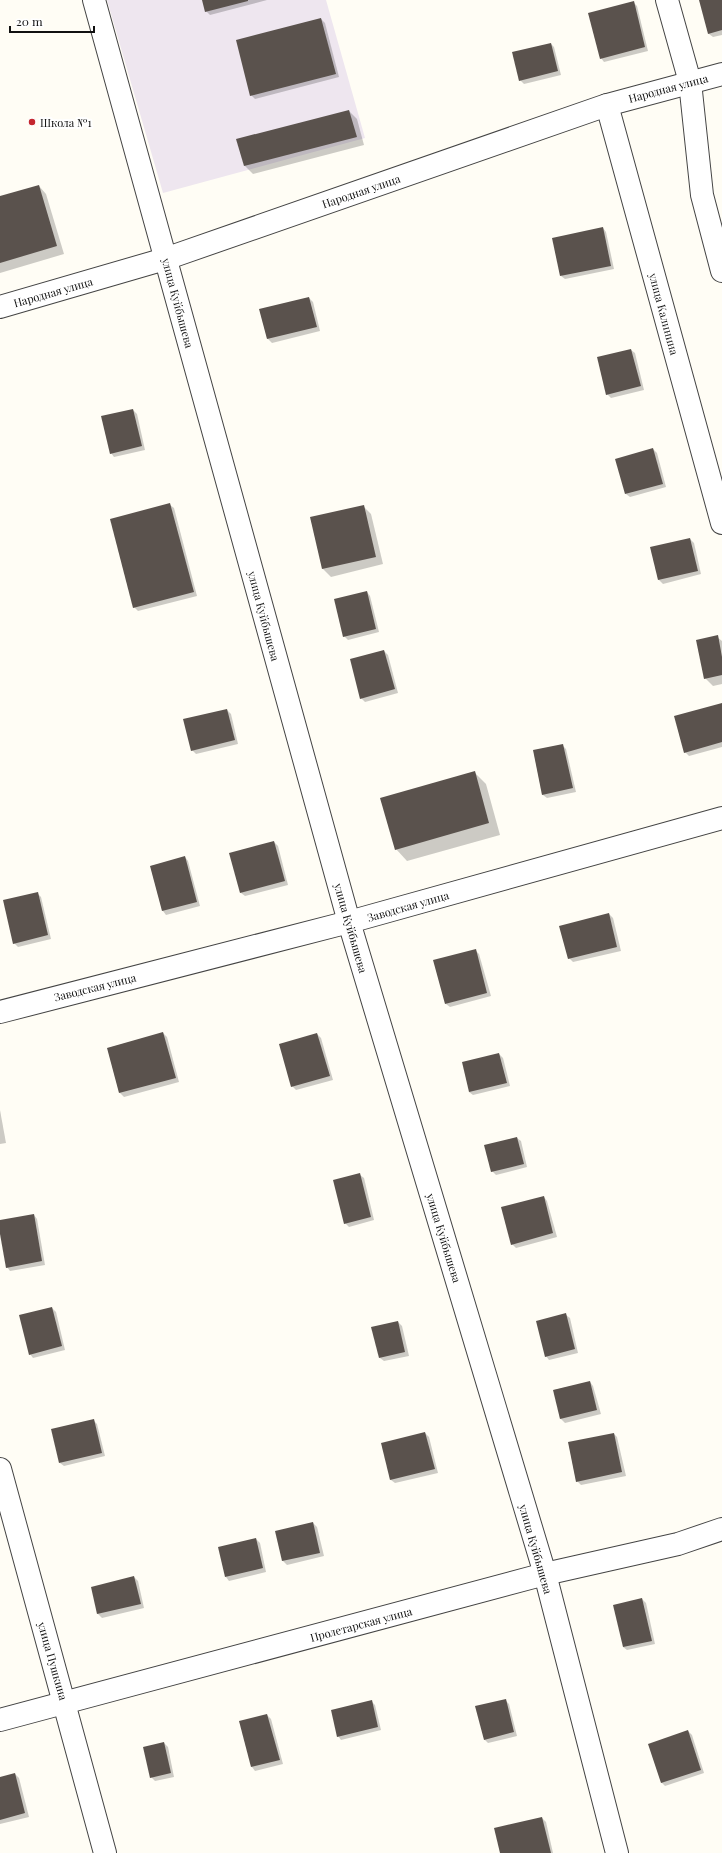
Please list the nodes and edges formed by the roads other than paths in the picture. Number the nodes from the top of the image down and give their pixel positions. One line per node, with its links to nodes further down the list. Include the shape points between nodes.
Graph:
1 (94, 0): 6 (street, улица Куйбышева)
2 (667, 0): 4 (street)
3 (722, 74): 4 (street, Народная улица)
4 (690, 82): 5 (street, Народная улица); 7 (street, via 702,195)
5 (606, 105): 6 (street, Народная улица); 9 (street, улица Калинина)
6 (165, 259): 8 (street, Народная улица); 11 (street, улица Куйбышева)
7 (722, 271)
8 (0, 307)
9 (722, 523)
10 (722, 818): 11 (street, Заводская улица)
11 (349, 922): 12 (street, Заводская улица); 15 (street, улица Куйбышева)
12 (0, 1012)
13 (0, 1469): 16 (street, улица Пушкина)
14 (722, 1529): 15 (street, Пролетарская улица, via 678,1544)
15 (544, 1574): 16 (street, Пролетарская улица); 19 (street, улица Куйбышева)
16 (65, 1703): 17 (street, Пролетарская улица); 18 (street, улица Пушкина)
17 (0, 1720)
18 (105, 1853)
19 (617, 1853)

